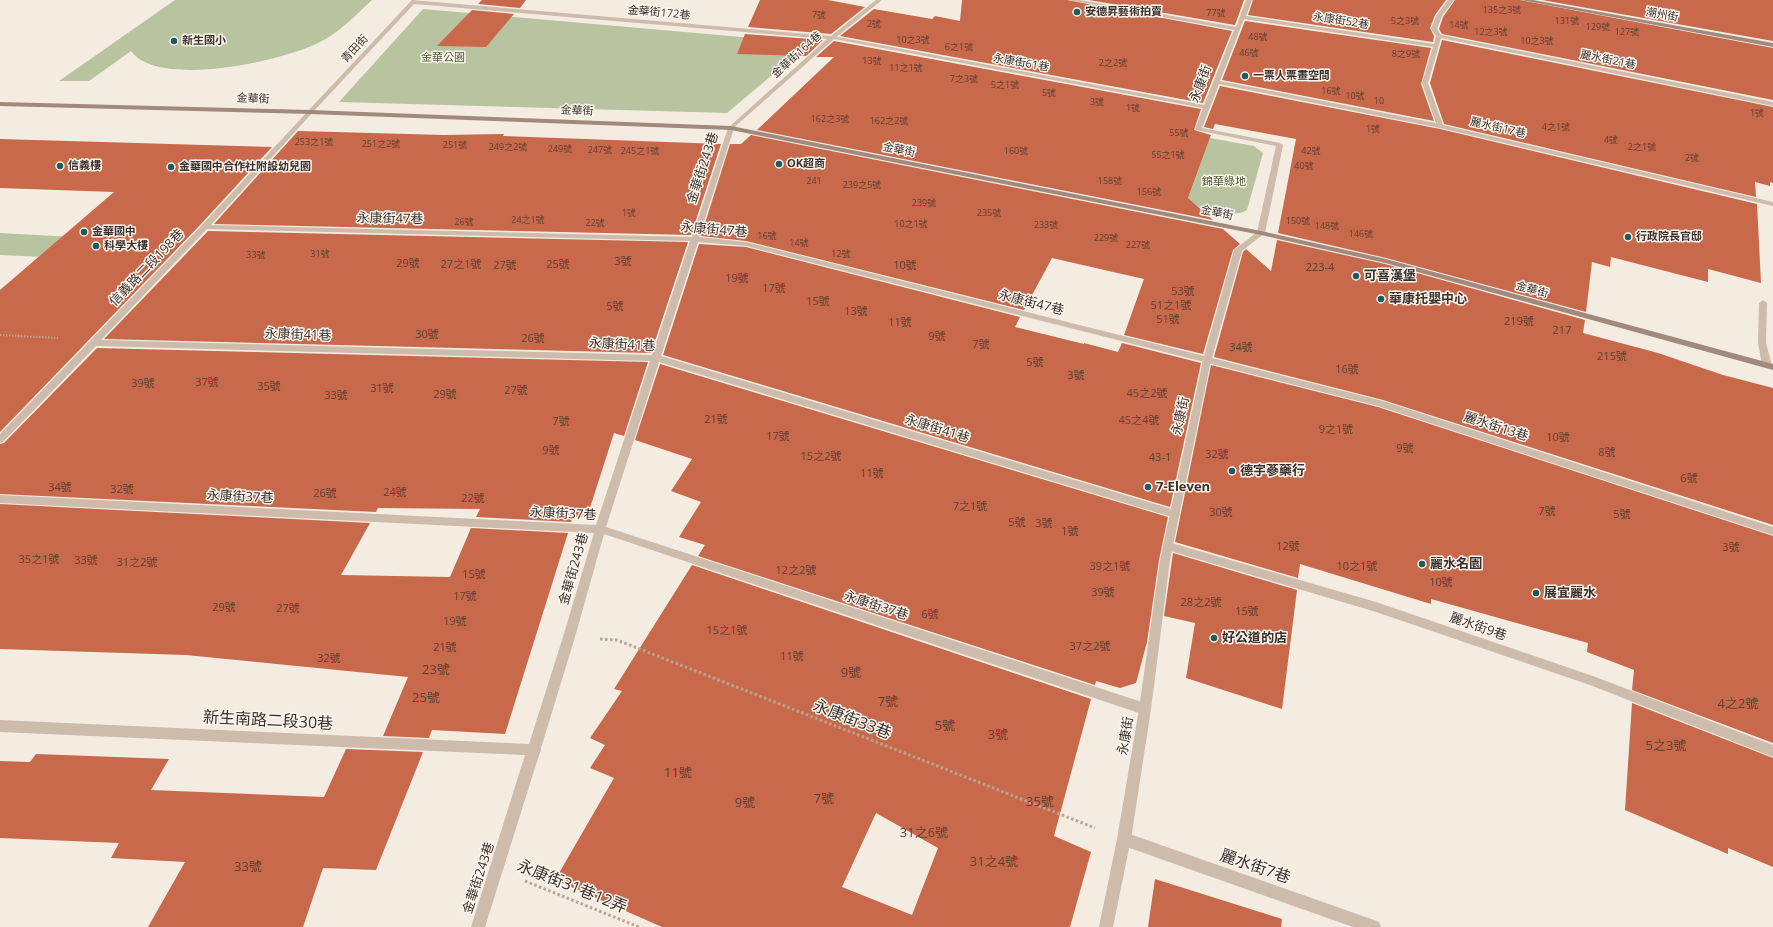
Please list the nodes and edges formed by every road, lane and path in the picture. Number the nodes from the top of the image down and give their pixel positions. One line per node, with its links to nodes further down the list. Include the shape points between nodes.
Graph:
1 (879, 0): 10 (street, 金華街164巷)
2 (1071, 0): 8 (street)
3 (1249, 0): 7 (street, 永康街)
4 (1451, 0): 9 (street, via 1439,16 1434,29)
5 (1524, 0): 11 (street, 潮州街)
6 (413, 1): 10 (street, 金華街172巷); 17 (street, 青田街)
7 (1242, 17): 8 (street, 永康街); 12 (street, 永康街52巷)
8 (1238, 29): 13 (street, 永康街)
9 (1439, 36): 12 (street); 15 (street, 麗水街21巷)
10 (832, 38): 16 (street, 永康街61巷); 19 (street, 金華街164巷)
11 (1773, 45)
12 (1436, 46): 18 (street, via 1425,84)
13 (1217, 82): 16 (street, 永康街); 18 (street, 麗水街17巷)
14 (0, 104): 17 (street, 金華街)
15 (1773, 104)
16 (1207, 107): 22 (street, 永康街, via 1198,129 1280,145)
17 (310, 112): 19 (street, 金華街); 21 (street, 信義路二段198巷)
18 (1440, 126): 20 (street, 麗水街17巷)
19 (731, 128): 22 (street, 金華街); 23 (street, 金華街243巷)
20 (1773, 204)
21 (205, 227): 23 (street, 永康街47巷); 27 (street, 信義路二段198巷)
22 (1261, 233): 29 (street, 永康街, via 1238,250); 30 (street, 金華街, via 1386,261)
23 (696, 239): 28 (street, 金華街243巷); 29 (street, 永康街47巷, via 746,244)
24 (1763, 303): 30 (street, via 1762,343)
25 (0, 335): 26 (path)
26 (65, 338)
27 (93, 343): 28 (street, 永康街41巷); 31 (street, 信義路二段198巷)
28 (656, 358): 33 (street, 永康街41巷); 34 (street, 金華街243巷)
29 (1207, 360): 33 (street, 永康街); 35 (street, 麗水街13巷, via 1380,403)
30 (1770, 366)
31 (0, 440)
32 (0, 499): 34 (street, 永康街37巷)
33 (1175, 514): 36 (street, 永康街)
34 (600, 529): 37 (street, 金華街243巷); 38 (street, 永康街37巷)
35 (1773, 531)
36 (1168, 546): 38 (street, 永康街); 41 (street, 麗水街9巷, via 1376,607 1593,681)
37 (570, 637): 40 (street, 金華街243巷); 42 (path, 永康街33巷, via 617,640)
38 (1145, 709): 42 (street, 永康街)
39 (0, 726): 40 (street, 新生南路二段30巷)
40 (535, 750): 43 (street, 金華街243巷)
41 (1773, 751)
42 (1124, 839): 46 (street, 永康街); 47 (street, 麗水街7巷)
43 (497, 870): 44 (street, 金華街243巷); 45 (path, 永康街31巷12弄)
44 (478, 927)
45 (639, 927)
46 (1106, 927)
47 (1374, 927)

